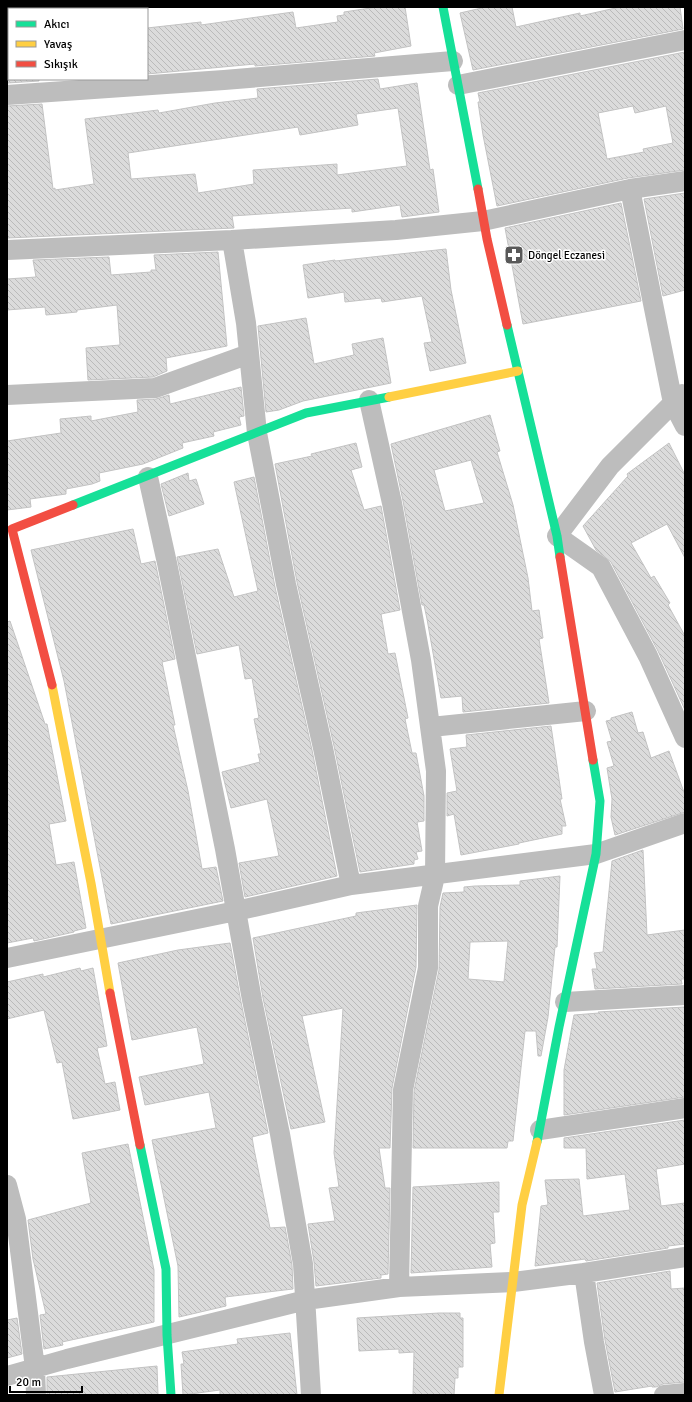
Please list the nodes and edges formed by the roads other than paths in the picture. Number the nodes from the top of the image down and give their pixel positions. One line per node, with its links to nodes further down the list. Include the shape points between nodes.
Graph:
1 (443, 7): 3 (street)
2 (685, 40): 4 (street)
3 (453, 61): 4 (street); 5 (street)
4 (458, 85): 8 (street)
5 (7, 95)
6 (685, 181): 7 (street)
7 (630, 189): 8 (street); 14 (street)
8 (483, 221): 9 (street, via 396,230); 12 (street)
9 (232, 240): 10 (street); 11 (street)
10 (7, 250)
11 (249, 354): 13 (street, via 155,388); 17 (street)
12 (518, 371): 15 (street); 20 (street)
13 (7, 395)
14 (679, 397): 16 (street); 20 (street, via 610,466)
15 (369, 400): 17 (street, via 306,413); 22 (street, via 392,502 421,660)
16 (685, 426)
17 (257, 433): 18 (street); 27 (street, via 286,584)
18 (148, 477): 19 (street); 28 (street)
19 (9, 529): 29 (street, via 52,683)
20 (557, 536): 21 (street); 23 (street, via 601,567 648,656)
21 (586, 711): 22 (street); 25 (street, via 600,801)
22 (430, 727): 26 (street, via 436,771)
23 (685, 738)
24 (685, 824): 25 (street)
25 (596, 854): 26 (street); 32 (street)
26 (434, 876): 27 (street); 39 (street, via 428,906 428,968 403,1090)
27 (351, 886): 28 (street)
28 (236, 911): 29 (street); 40 (street, via 280,1134 303,1264)
29 (101, 938): 30 (street); 41 (street, via 118,1036 166,1269)
30 (7, 958)
31 (685, 995): 32 (street)
32 (565, 1002): 34 (street)
33 (685, 1108): 34 (street)
34 (540, 1130): 38 (street, via 522,1205)
35 (7, 1185): 42 (street, via 16,1219)
36 (685, 1257): 37 (street)
37 (584, 1274): 38 (street); 49 (street)
38 (513, 1282): 39 (street); 48 (street)
39 (399, 1286): 40 (street)
40 (306, 1300): 41 (street); 47 (street)
41 (167, 1335): 42 (street); 46 (street)
42 (35, 1368): 43 (street); 45 (street)
43 (7, 1376)
44 (685, 1393): 50 (street)
45 (36, 1395)
46 (171, 1395)
47 (311, 1395)
48 (499, 1395)
49 (604, 1395)
50 (664, 1395)

